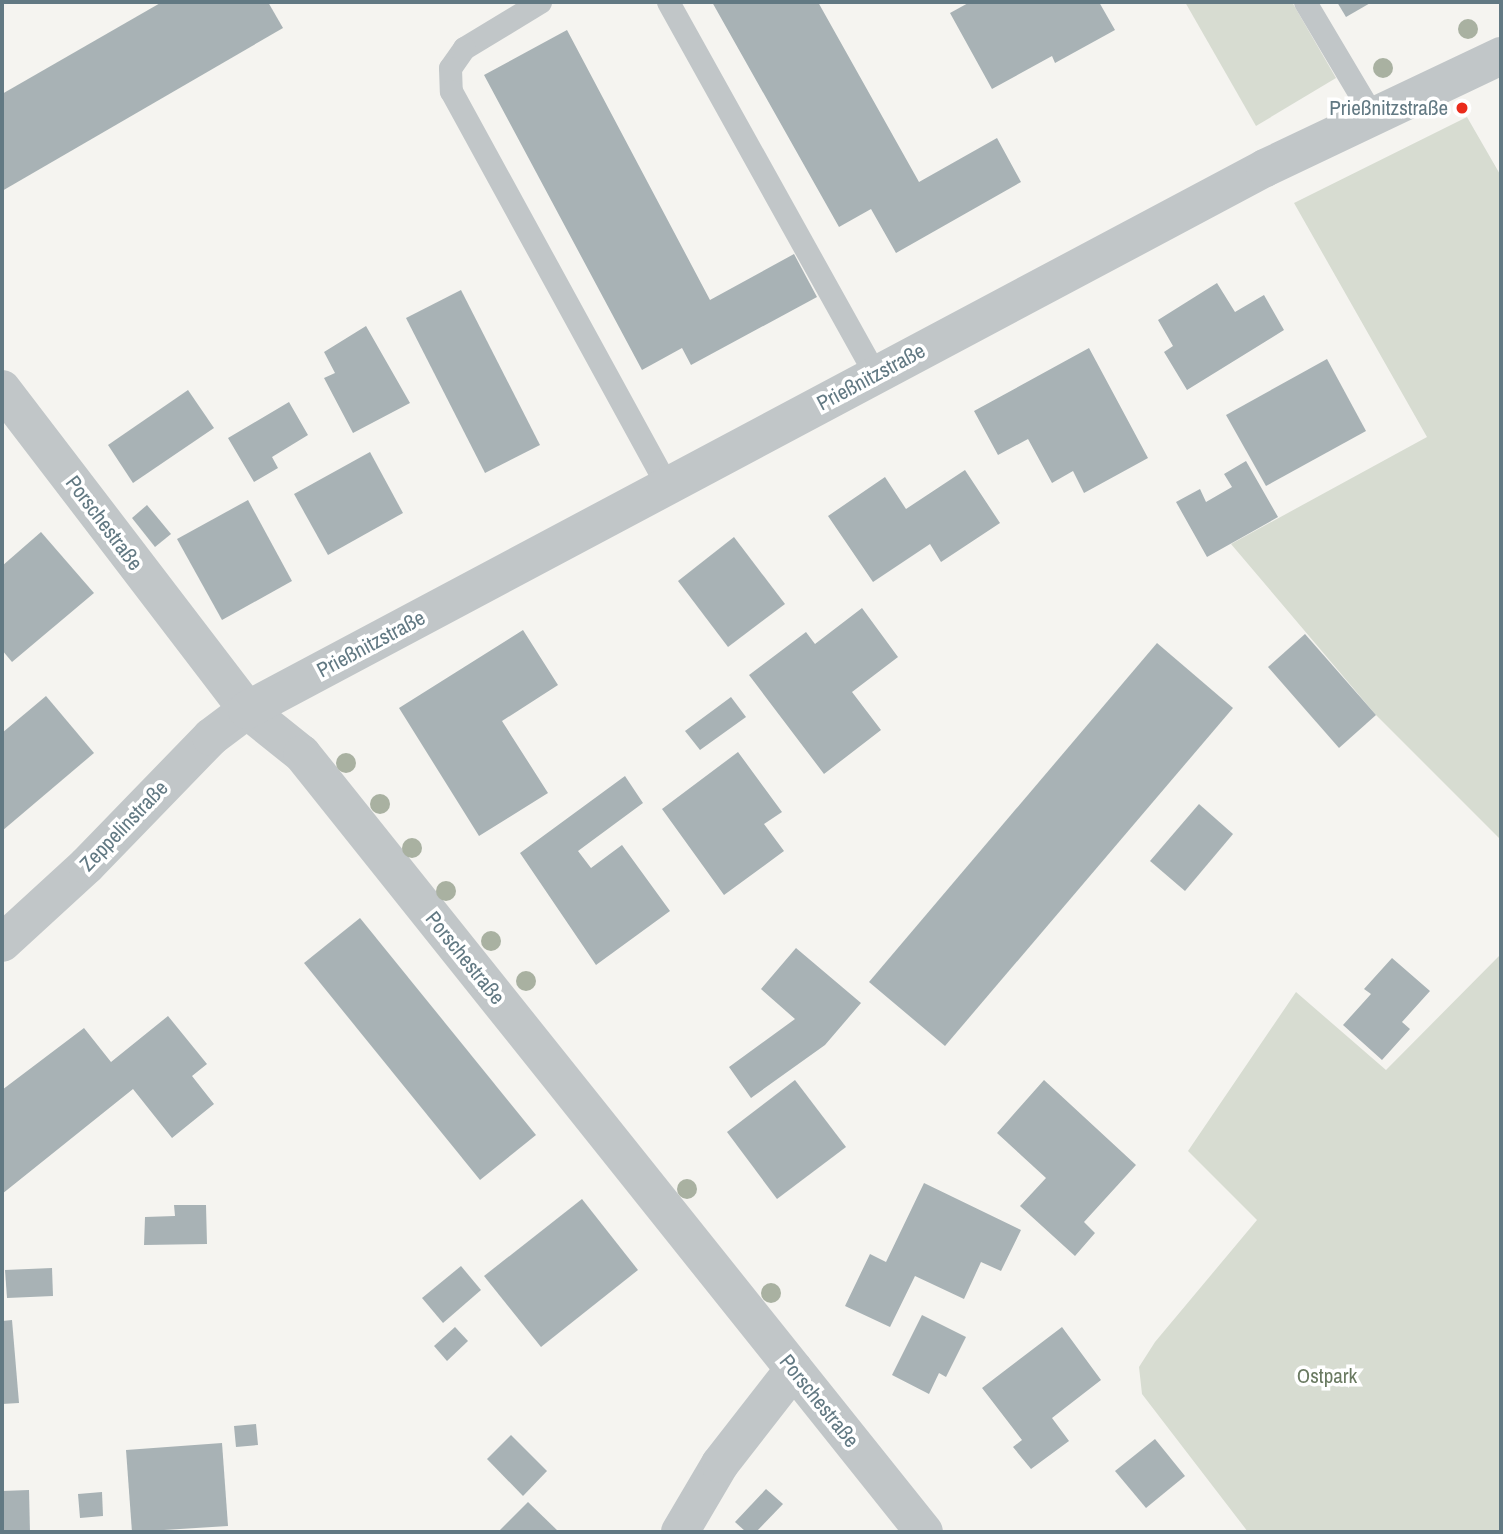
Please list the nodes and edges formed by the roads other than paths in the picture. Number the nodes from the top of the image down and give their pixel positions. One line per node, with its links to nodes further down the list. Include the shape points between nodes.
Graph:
1 (540, 2): 8 (lane, via 464,48 450,68 451,91)
2 (668, 2): 6 (lane)
3 (1305, 2): 5 (lane)
4 (1501, 56): 5 (street, Prießnitzstraße)
5 (1372, 115): 6 (street, Prießnitzstraße)
6 (876, 375): 8 (street, Prießnitzstraße)
7 (2, 389): 9 (street, Porschestraße)
8 (667, 486): 9 (street, Prießnitzstraße)
9 (247, 710): 10 (street, Zeppelinstraße, via 211,737 87,865); 11 (street, Porschestraße, via 302,754)
10 (2, 943)
11 (794, 1369): 12 (street, via 720,1464); 13 (street, Porschestraße)
12 (680, 1532)
13 (924, 1532)

